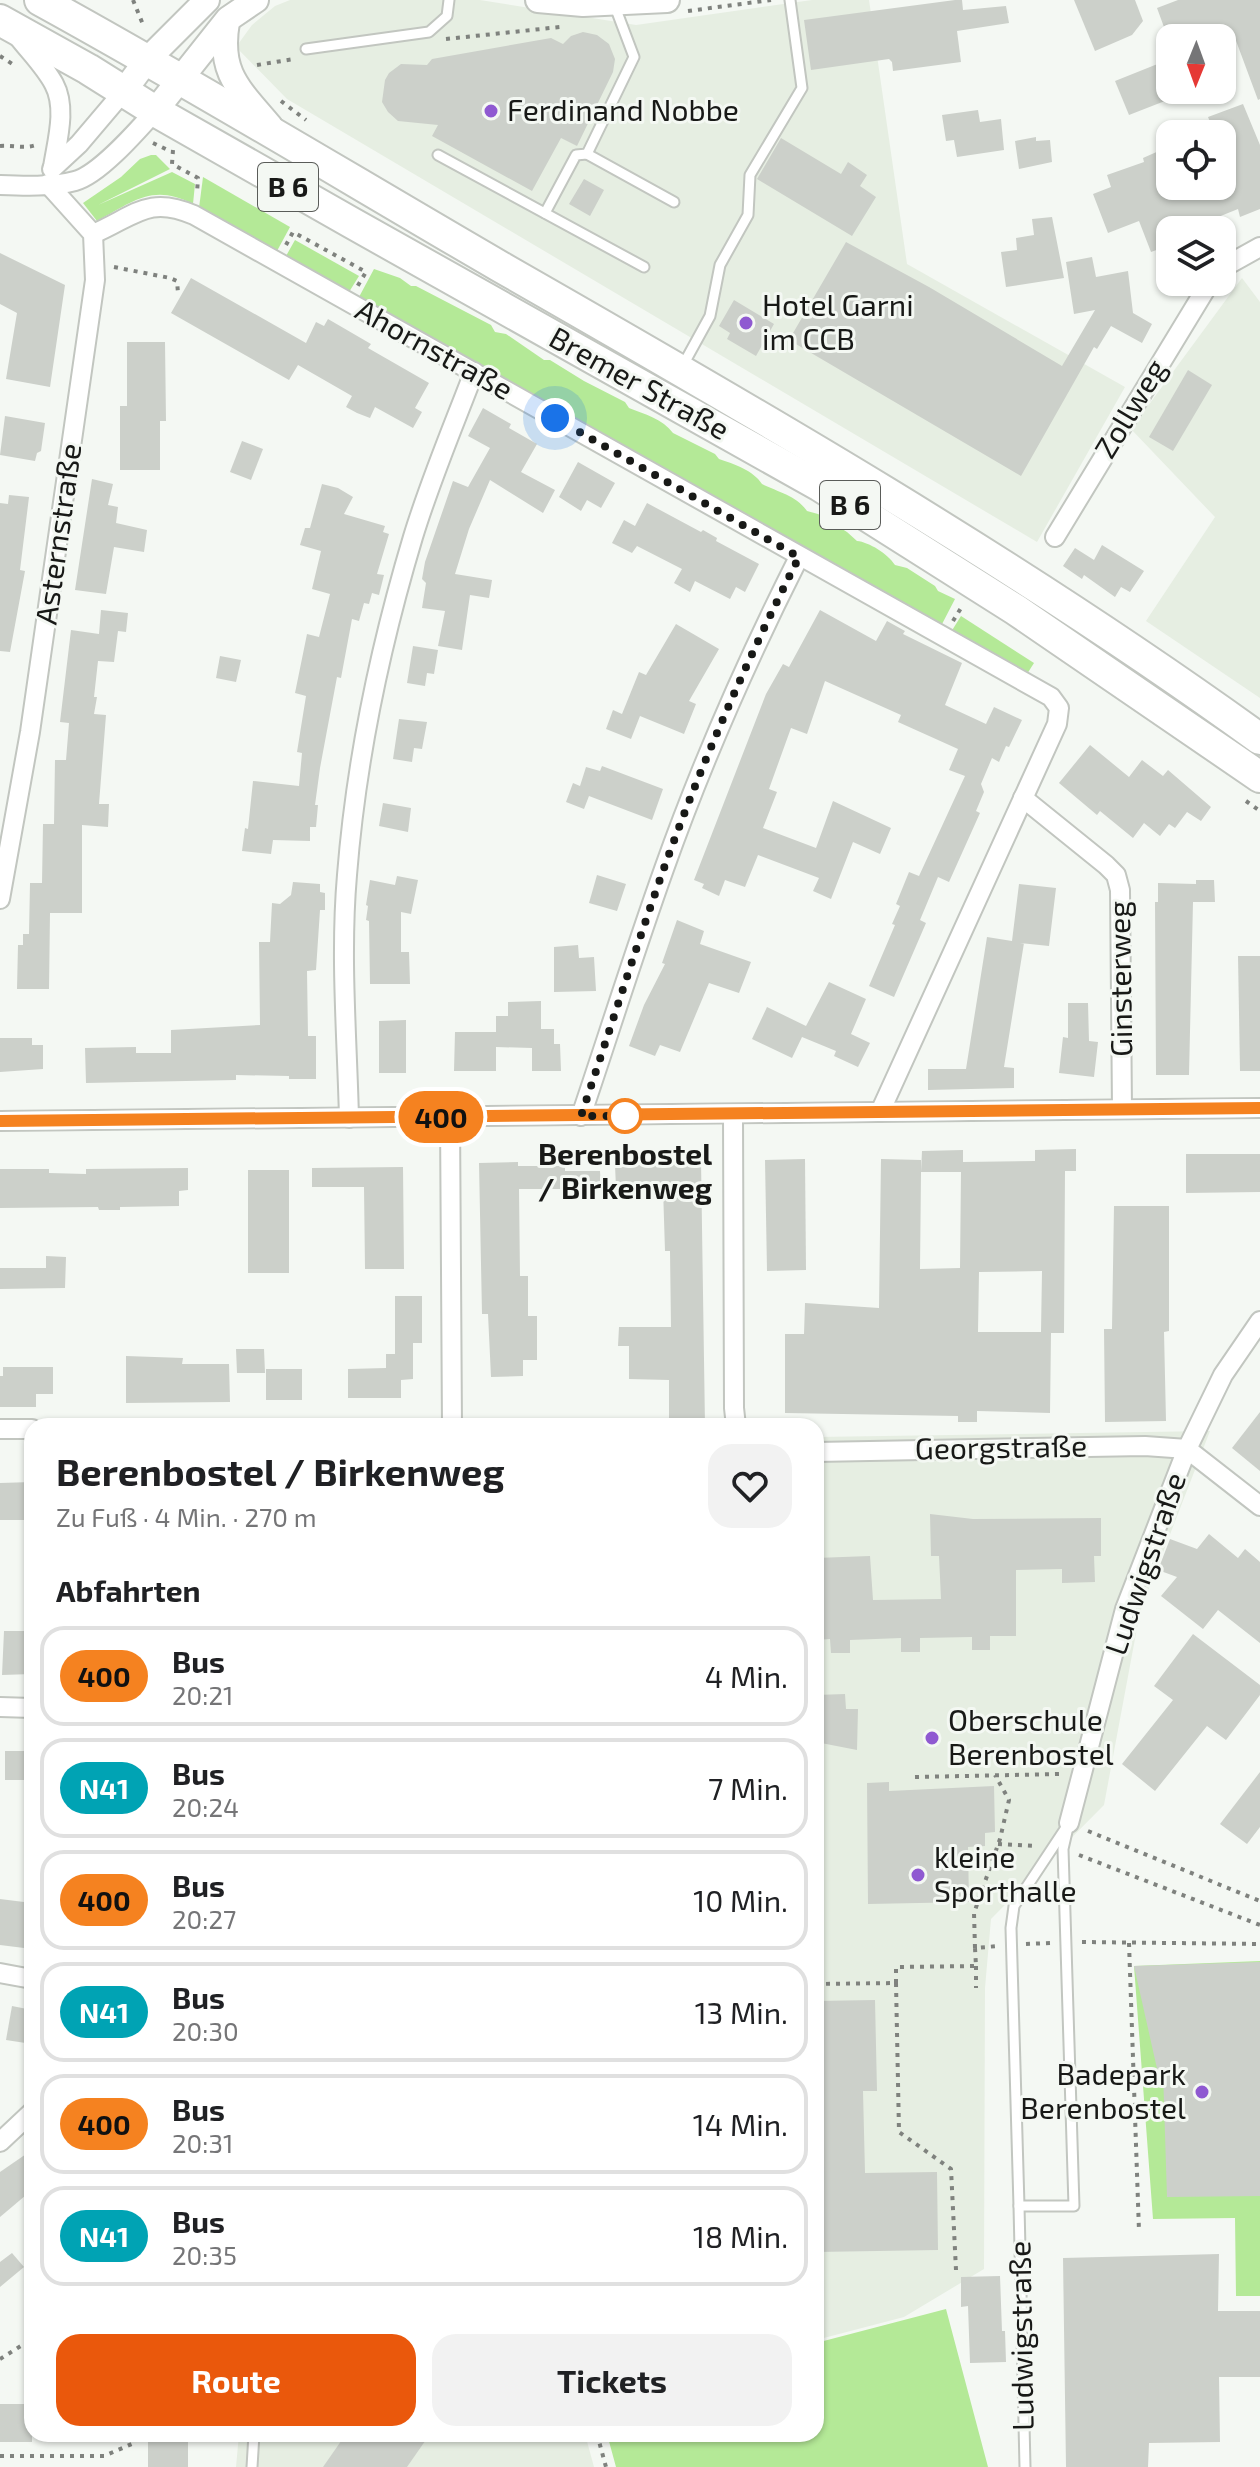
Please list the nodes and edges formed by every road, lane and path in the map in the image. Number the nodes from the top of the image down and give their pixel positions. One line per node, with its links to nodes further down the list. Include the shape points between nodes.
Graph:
1 (40, 0): 15 (main road, Bremer Straße / B 6)
2 (207, 0): 15 (street)
3 (256, 0): 10 (street)
4 (449, 0): 14 (lane, via 447,16 429,32)
5 (539, 0): 8 (street)
6 (771, 0): 9 (path)
7 (790, 0): 40 (lane, via 802,88 750,175 748,215 720,265 710,316)
8 (614, 4): 9 (street); 24 (lane, via 634,57)
9 (673, 6)
10 (228, 19): 17 (street); 20 (street, via 223,46 229,72)
11 (5, 23): 18 (main road, Bremer Straße / B 6); 26 (street, via 54,83 59,97 60,127)
12 (574, 25): 13 (path)
13 (440, 40)
14 (305, 54): 16 (path)
15 (147, 60): 17 (main road, Bremer Straße / B 6); 18 (street)
16 (257, 65)
17 (180, 79): 19 (street); 20 (main road, Bremer Straße / B 6)
18 (124, 91): 19 (main road, Bremer Straße / B 6); 26 (street)
19 (155, 111): 26 (street, via 127,142 78,181); 47 (main road, Bremer Straße / B 6, via 820,486 1016,610)
20 (277, 134): 40 (main road, Bremer Straße / B 6)
21 (44, 136): 22 (path, via 26,148)
22 (0, 146)
23 (172, 152): 30 (path, via 172,164 198,178)
24 (587, 154): 28 (lane); 29 (lane, via 576,155)
25 (438, 155): 29 (lane)
26 (51, 175): 27 (street); 31 (street)
27 (0, 185)
28 (674, 202)
29 (545, 213): 36 (lane)
30 (194, 215): 31 (street, Ahornstraße, via 158,205); 34 (street, Ahornstraße)
31 (93, 234): 35 (street, Asternstraße)
32 (1260, 247): 33 (street)
33 (1236, 260)
34 (277, 261): 39 (street, Ahornstraße); 39 (path, via 293,232 366,272)
35 (95, 265): 37 (path, via 170,278 177,281); 49 (street, Asternstraße, via 35,700)
36 (644, 267)
37 (178, 293)
38 (1201, 296): 42 (street, Zollweg)
39 (349, 301): 41 (street, Ahornstraße)
40 (680, 370): 46 (main road, Bremer Straße / B 6, via 1033,584)
41 (474, 372): 43 (street, Ahornstraße); 56 (street, via 414,534 365,737 347,876)
42 (1055, 537)
43 (799, 557): 45 (street, Ahornstraße); 54 (street, via 696,785)
44 (974, 616): 45 (path, via 961,608)
45 (944, 637): 48 (street, Ahornstraße, via 1051,697 1059,708 1057,724)
46 (1260, 739)
47 (1260, 777)
48 (1023, 798): 50 (street, Ginsterweg, via 1116,875); 52 (street)
49 (0, 899)
50 (1122, 1108): 51 (street); 52 (street)
51 (1260, 1108)
52 (880, 1112): 53 (street)
53 (733, 1115): 54 (street); 60 (street)
54 (581, 1116): 55 (street)
55 (450, 1117): 56 (street); 59 (street)
56 (349, 1118): 57 (street)
57 (0, 1121)
58 (1260, 1321): 63 (street, Ludwigstraße, via 1223,1375)
59 (452, 1418)
60 (736, 1418)
61 (0, 1429): 62 (street)
62 (24, 1429)
63 (1187, 1449): 64 (street, Georgstraße); 65 (street); 68 (street, Ludwigstraße, via 1125,1609)
64 (824, 1452)
65 (1260, 1506)
66 (0, 1707): 67 (street)
67 (24, 1708)
68 (1083, 1774): 69 (path); 71 (street, Ludwigstraße)
69 (995, 1775): 70 (path); 72 (path, via 1009,1800)
70 (915, 1777)
71 (1069, 1823): 73 (lane, Ludwigstraße); 74 (lane, Ludwigstraße); 75 (path)
72 (998, 1844): 73 (path); 81 (path, via 974,1913)
73 (1052, 1847): 79 (lane, Ludwigstraße, via 1014,1906)
74 (1063, 1849): 76 (path); 77 (lane, Ludwigstraße)
75 (1260, 1901)
76 (1260, 1925)
77 (1066, 1942): 78 (path); 79 (path); 90 (lane, Ludwigstraße, via 1074,2206)
78 (1129, 1943): 80 (path); 91 (path)
79 (1013, 1944): 81 (path); 90 (lane, Ludwigstraße)
80 (1260, 1944)
81 (975, 1948): 82 (path)
82 (976, 1966): 85 (path, via 896,1967); 87 (path)
83 (0, 1973): 84 (street)
84 (24, 1978)
85 (896, 1983): 86 (path); 92 (path, via 899,2132 951,2169)
86 (824, 1984)
87 (976, 1988)
88 (24, 2120): 89 (street)
89 (0, 2142)
90 (1019, 2206): 101 (lane, Ludwigstraße)
91 (1139, 2231)
92 (956, 2270)
93 (24, 2344): 94 (path)
94 (0, 2359)
95 (134, 2442): 98 (path, via 104,2456)
96 (254, 2442): 99 (lane)
97 (599, 2442): 100 (path)
98 (0, 2456)
99 (252, 2467)
100 (606, 2467)
101 (1025, 2467)

